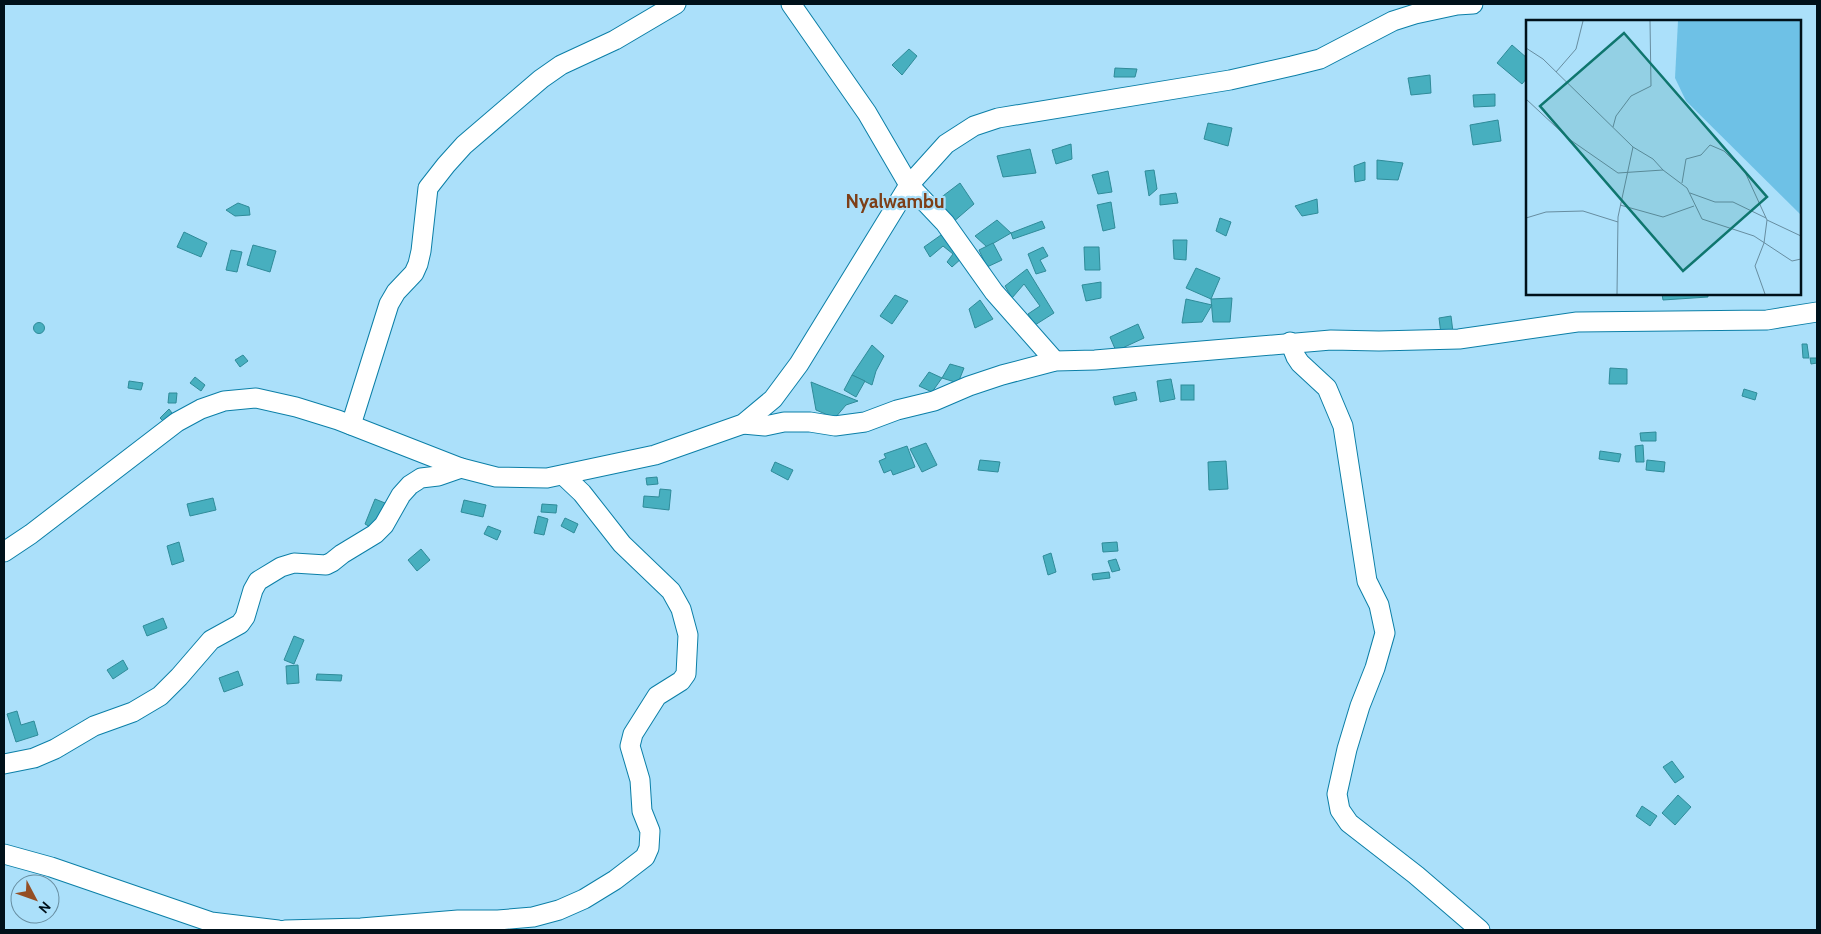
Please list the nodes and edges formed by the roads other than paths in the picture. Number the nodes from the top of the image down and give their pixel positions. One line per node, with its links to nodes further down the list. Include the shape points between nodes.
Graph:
1 (676, 4): 9 (street, via 615,40 561,65 541,79 464,145 436,177 428,188 418,264 389,304)
2 (791, 4): 4 (street, via 867,113)
3 (1473, 4): 4 (street, via 1415,14 1320,59 1292,66 1230,80 998,118 974,126 946,144)
4 (909, 185): 7 (street, via 945,223 994,292); 8 (street, via 799,364 773,399)
5 (1817, 312): 6 (street, via 1767,320 1577,322 1459,339)
6 (1290, 342): 7 (street); 17 (street, via 1300,363 1327,388 1343,426 1367,581 1379,604 1385,633 1347,750 1337,794 1340,810 1349,824)
7 (1055, 361): 8 (street, via 1002,375 934,402 896,410 865,422 835,426 810,422 765,426)
8 (743, 424): 11 (street, via 655,455)
9 (351, 425): 10 (street); 12 (street, via 256,398 224,401 201,409 178,422)
10 (461, 468): 11 (street, via 496,477 547,478); 13 (street, via 421,478 410,485 375,534 332,562 281,567 258,581 240,624 211,640 160,696 133,712 94,726 55,749 34,758)
11 (563, 475): 16 (street, via 622,544 671,590 678,601 688,636 686,674 681,681 657,696 633,734 630,746 640,780 642,810 650,831 645,857 584,899 533,917)
12 (4, 552)
13 (4, 764)
14 (4, 854): 15 (street, via 211,922)
15 (278, 930)
16 (285, 930)
17 (1480, 930)

